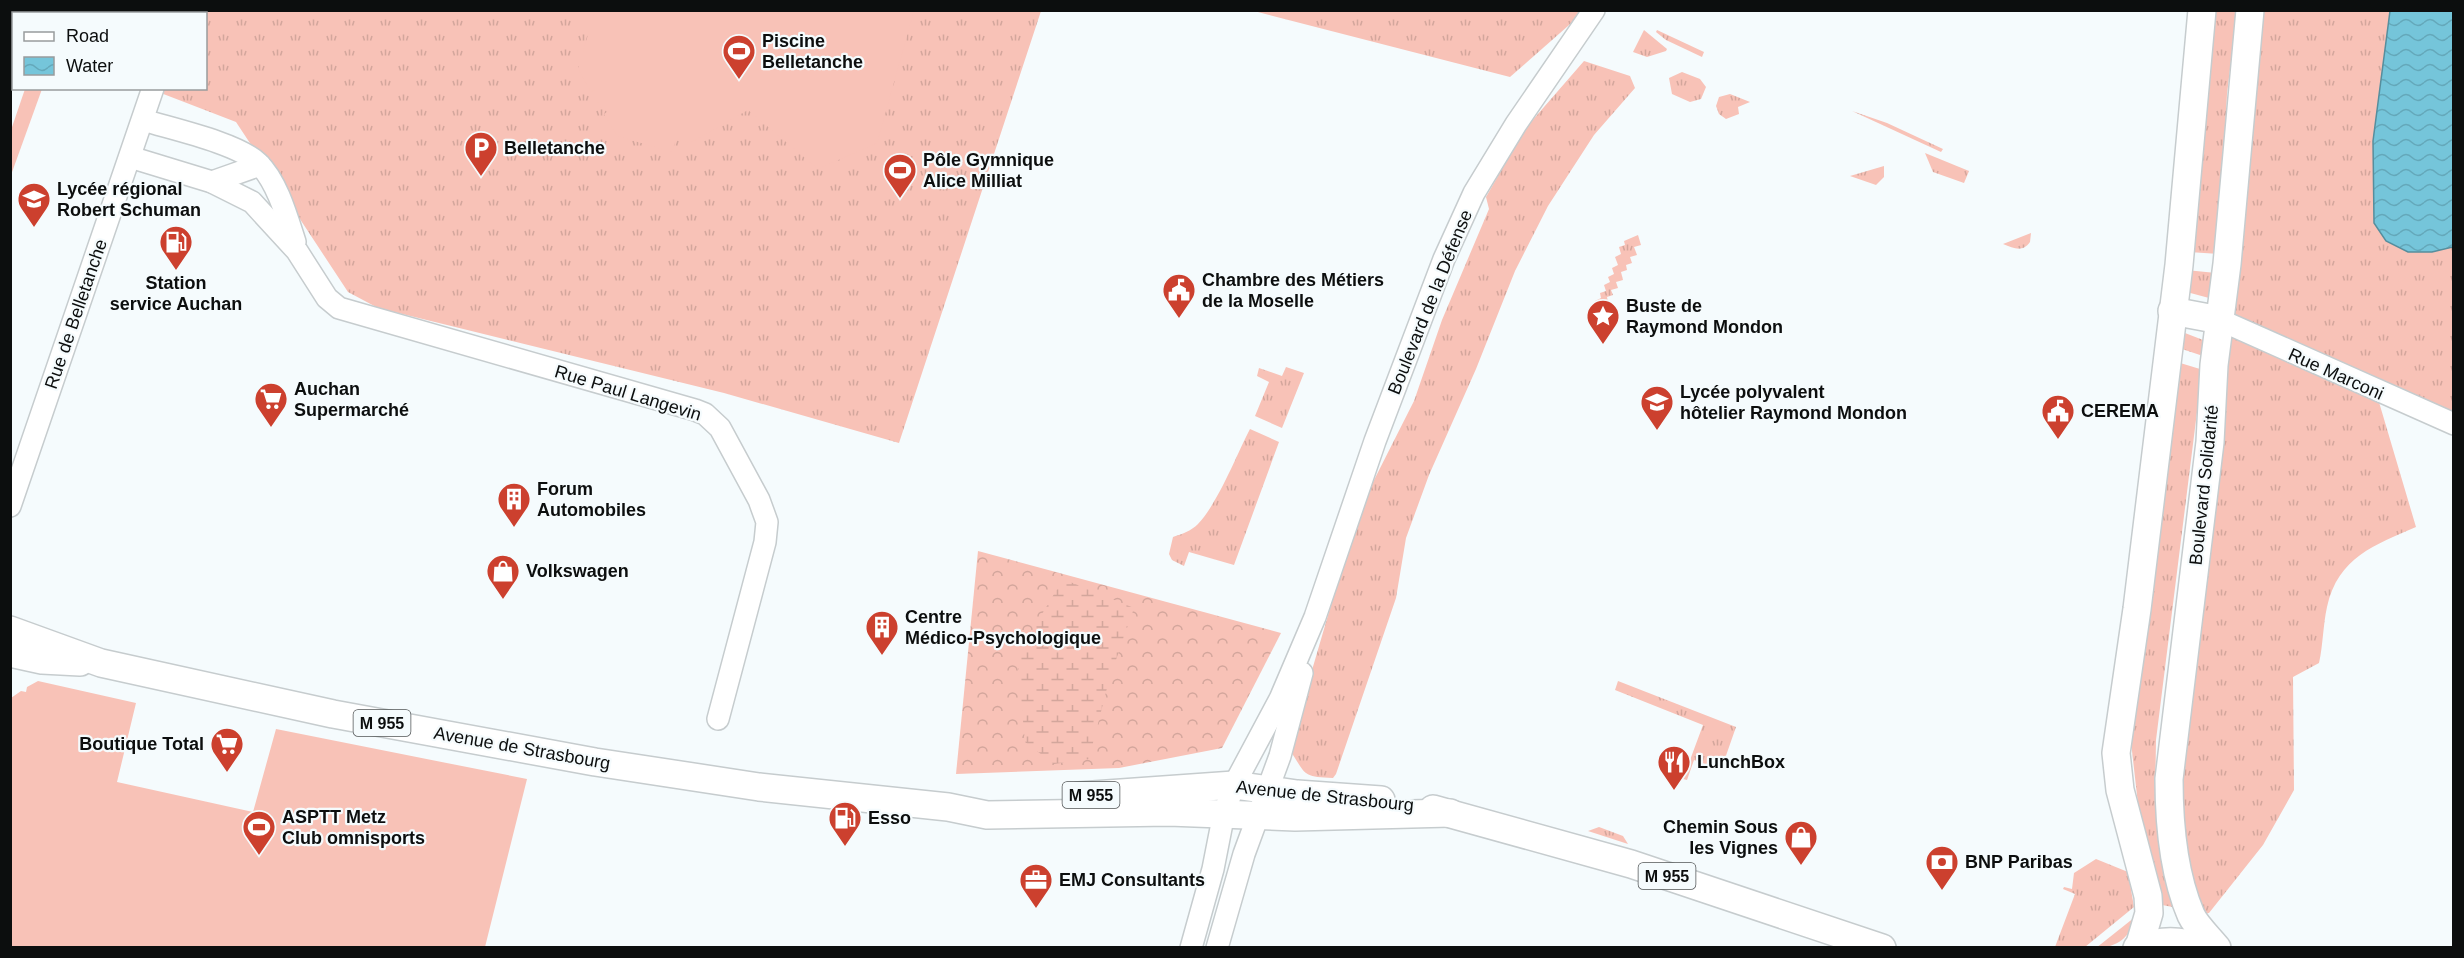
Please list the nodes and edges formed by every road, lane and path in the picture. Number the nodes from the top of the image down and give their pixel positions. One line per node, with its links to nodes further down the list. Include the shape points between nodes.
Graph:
1 (1594, 10): 14 (street, Boulevard de la Défense, via 1480,183 1444,259 1371,451)
2 (2202, 10): 10 (main road)
3 (2250, 10): 11 (main road, Boulevard Solidarité)
4 (152, 90): 5 (street, Rue de Belletanche)
5 (142, 120): 6 (street, Rue de Belletanche); 7 (street, via 246,153)
6 (130, 157): 8 (street, Rue Paul Langevin); 13 (street, Rue de Belletanche)
7 (260, 165): 8 (street); 9 (street, Rue Paul Langevin, via 288,219)
8 (212, 182): 9 (street, Rue Paul Langevin, via 252,202)
9 (297, 251): 18 (street, Rue Paul Langevin, via 327,298 339,308 695,410 714,421 759,500 767,522)
10 (2172, 311): 11 (main road); 25 (main road, via 2139,598 2116,753 2120,789 2148,896 2149,914)
11 (2220, 320): 12 (street, Rue Marconi); 30 (main road, Boulevard Solidarité, via 2210,442 2169,779 2169,823 2186,897 2192,916)
12 (2454, 424)
13 (10, 506)
14 (1315, 617): 19 (street, Boulevard de la Défense, via 1280,699); 20 (street, Boulevard de la Défense, via 1296,702)
15 (10, 630): 17 (main road, Avenue de Strasbourg / M 955)
16 (10, 653): 17 (main road, Avenue de Strasbourg / M 955, via 42,660)
17 (101, 663): 21 (main road, Avenue de Strasbourg / M 955, via 333,714 594,762 759,786)
18 (718, 719)
19 (1234, 785): 20 (main road, Avenue de Strasbourg / M 955); 21 (main road, Avenue de Strasbourg / M 955); 22 (street, Boulevard de la Défense)
20 (1268, 790): 23 (main road, Avenue de Strasbourg / M 955, via 1394,801); 24 (street, Boulevard de la Défense)
21 (948, 807): 22 (main road, Avenue de Strasbourg / M 955, via 987,814)
22 (1224, 813): 24 (main road, Avenue de Strasbourg / M 955); 26 (street, Boulevard de la Défense)
23 (1450, 813): 24 (main road, Avenue de Strasbourg / M 955); 28 (main road, Avenue de Strasbourg / M 955, via 1631,864)
24 (1259, 816): 27 (street, Boulevard de la Défense)
25 (2138, 947): 29 (main road, via 2176,942)
26 (1191, 948)
27 (1217, 948)
28 (1882, 948)
29 (2200, 948)
30 (2217, 948)

